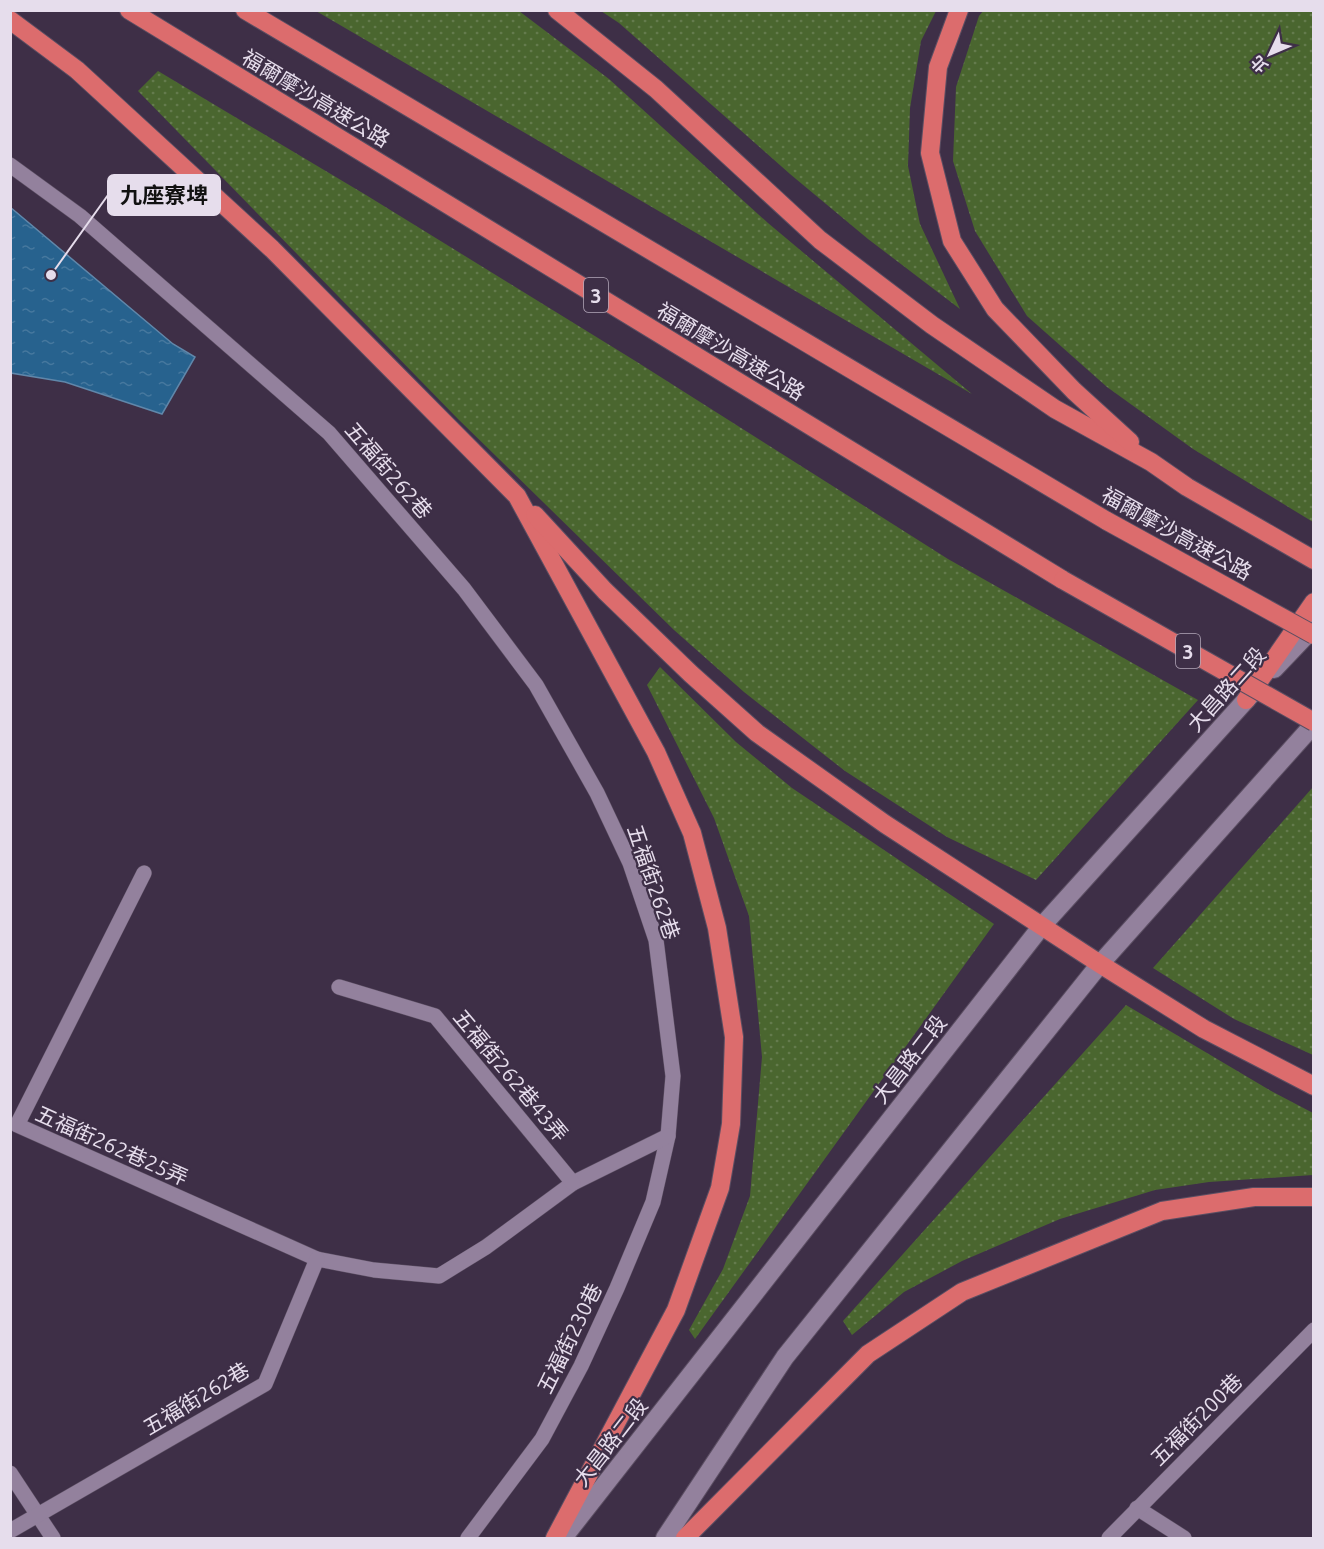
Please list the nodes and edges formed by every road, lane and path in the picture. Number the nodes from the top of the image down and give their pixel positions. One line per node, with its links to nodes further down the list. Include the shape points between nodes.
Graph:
1 (129, 10): 14 (highway, 福爾摩沙高速公路 / 3, bridge, via 1063,580)
2 (245, 10): 12 (highway, 福爾摩沙高速公路, bridge, via 1107,521)
3 (558, 10): 7 (highway, via 656,89 820,240 932,325 1055,409)
4 (959, 10): 7 (highway, via 938,68 930,153 952,241 995,309 1074,391)
5 (10, 20): 8 (highway, via 76,70 272,249)
6 (10, 165): 20 (lane, 五福街262巷, via 80,216 329,433 464,589 536,686 597,793 625,853 656,940 673,1077)
7 (1151, 462): 9 (highway)
8 (517, 496): 16 (highway, via 605,591 757,733); 31 (highway, via 656,752 692,833 717,928 734,1037 731,1124 720,1188 700,1247 676,1310)
9 (1314, 560)
10 (1314, 602): 13 (highway)
11 (1314, 627): 13 (main road, 大昌路二段)
12 (1314, 635)
13 (1246, 700): 16 (main road, 大昌路二段)
14 (1314, 723): 17 (main road)
15 (144, 873): 23 (lane, 五福街262巷25弄, via 17,1125)
16 (1041, 927): 17 (highway); 32 (main road, 大昌路二段)
17 (1100, 964): 19 (highway, via 1204,1029); 33 (main road, via 785,1357)
18 (339, 987): 21 (lane, 五福街262巷43弄, via 435,1016)
19 (1314, 1086)
20 (668, 1136): 21 (lane); 30 (lane, 五福街230巷, via 653,1202 581,1366 542,1439)
21 (573, 1183): 23 (lane, via 439,1276 374,1270)
22 (1314, 1197): 34 (highway, via 1254,1197 1162,1211 962,1292 868,1354)
23 (317, 1259): 27 (lane, 五福街262巷, via 265,1384)
24 (1314, 1330): 26 (lane, 五福街200巷)
25 (10, 1473): 27 (lane)
26 (1137, 1508): 35 (lane, 五福街200巷); 36 (lane)
27 (38, 1515): 28 (lane, 五福街262巷); 29 (lane)
28 (10, 1531)
29 (53, 1539)
30 (468, 1539)
31 (555, 1539)
32 (563, 1539)
33 (665, 1539)
34 (685, 1539)
35 (1109, 1539)
36 (1184, 1539)

